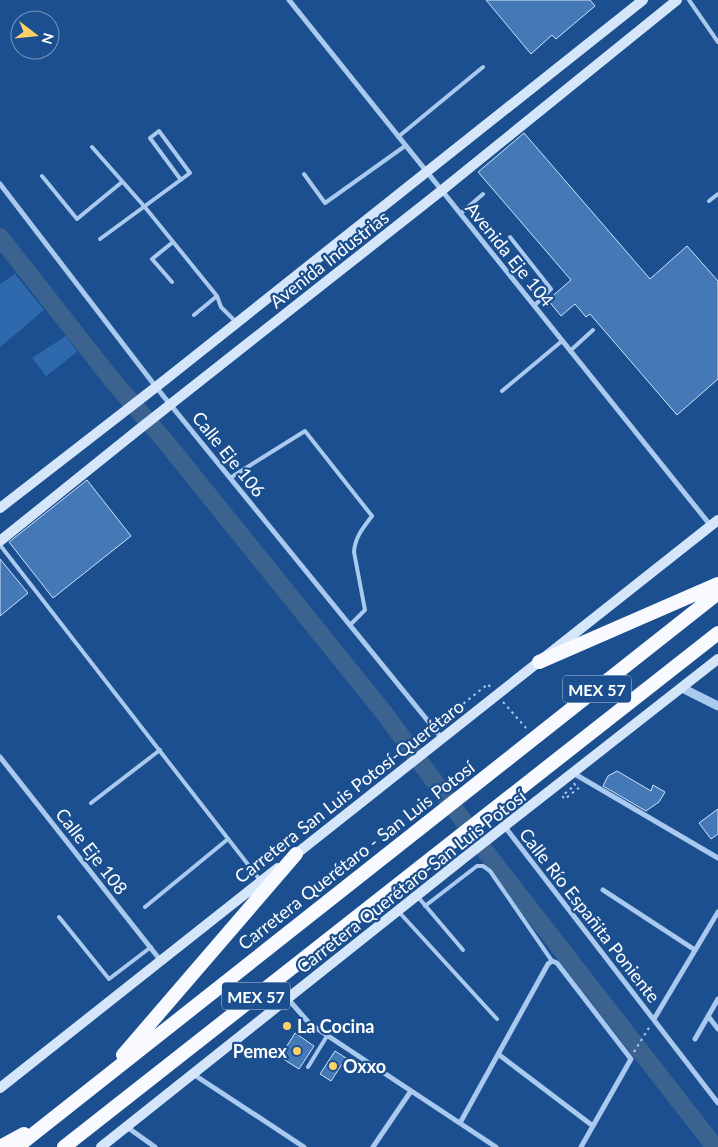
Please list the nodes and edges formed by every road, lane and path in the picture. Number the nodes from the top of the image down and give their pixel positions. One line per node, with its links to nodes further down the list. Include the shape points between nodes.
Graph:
1 (288, 0): 7 (street, Avenida Eje 104)
2 (644, 0): 10 (main road, Avenida Industrias)
3 (677, 0): 16 (main road, Avenida Industrias)
4 (689, 0): 5 (lane)
5 (718, 42)
6 (483, 67): 7 (lane)
7 (398, 137): 8 (street, Avenida Eje 104)
8 (405, 146): 10 (street, Avenida Eje 104); 11 (lane, via 325,203)
9 (92, 147): 14 (lane)
10 (426, 172): 16 (street, Avenida Eje 104); 29 (main road, Avenida Industrias)
11 (304, 174)
12 (42, 176): 14 (lane, via 77,218)
13 (181, 180): 13 (lane, via 190,173 159,131 150,138); 20 (lane)
14 (122, 182): 20 (lane)
15 (0, 184): 33 (street, Calle Eje 106)
16 (441, 191): 21 (street, Avenida Eje 104); 35 (main road, Avenida Industrias)
17 (483, 194): 21 (lane)
18 (718, 194): 19 (lane)
19 (709, 201)
20 (144, 206): 23 (lane); 24 (lane)
21 (460, 214): 27 (street, Avenida Eje 104)
22 (510, 237): 27 (lane, via 551,289)
23 (100, 239)
24 (172, 242): 25 (lane, via 152,259); 26 (lane)
25 (172, 282)
26 (217, 296): 28 (lane); 29 (lane, via 221,308)
27 (534, 306): 31 (street, Avenida Eje 104)
28 (194, 315)
29 (236, 322): 33 (main road, Avenida Industrias)
30 (593, 330): 32 (lane)
31 (562, 341): 32 (street, Avenida Eje 104); 34 (lane)
32 (570, 351): 38 (street, Avenida Eje 104)
33 (156, 387): 35 (street, Calle Eje 106); 37 (main road, Avenida Industrias)
34 (502, 391)
35 (171, 405): 36 (street, Calle Eje 106); 39 (main road, Avenida Industrias)
36 (230, 478): 42 (street, Calle Eje 106); 42 (lane, via 305,431 372,516 357,536 354,552 365,610)
37 (0, 508)
38 (714, 523): 45 (main road, Carretera San Luis Potosí-Querétaro)
39 (0, 543): 51 (lane)
40 (718, 584): 45 (highway)
41 (718, 593): 87 (highway, Carretera Querétaro - San Luis Potosí / MEX 57)
42 (350, 625): 49 (street, Calle Eje 106)
43 (718, 633): 97 (highway, MEX 57)
44 (718, 659): 47 (main road, Carretera Querétaro-San Luis Potosí)
45 (539, 662): 50 (main road, Carretera San Luis Potosí-Querétaro)
46 (488, 684): 49 (path)
47 (682, 688): 48 (street); 53 (main road, Carretera Querétaro-San Luis Potosí)
48 (718, 706)
49 (433, 728): 50 (street, Calle Eje 106)
50 (441, 738): 59 (main road, Carretera San Luis Potosí-Querétaro)
51 (160, 750): 56 (lane); 58 (lane)
52 (0, 757): 69 (street, Calle Eje 108)
53 (573, 773): 54 (street); 57 (main road, Carretera Querétaro-San Luis Potosí)
54 (587, 781): 55 (path, via 565,799 562,796); 60 (street)
55 (576, 785)
56 (91, 803)
57 (501, 830): 63 (main road, Carretera Querétaro-San Luis Potosí); 78 (street, Calle Río Españita Poniente)
58 (228, 839): 61 (lane); 65 (lane)
59 (296, 854): 61 (main road, Carretera San Luis Potosí-Querétaro); 87 (highway)
60 (718, 858)
61 (261, 882): 73 (main road, Carretera San Luis Potosí-Querétaro)
62 (603, 890): 71 (street)
63 (416, 896): 64 (lane); 66 (main road, Carretera Querétaro-San Luis Potosí)
64 (425, 906): 70 (lane); 72 (lane, via 476,866 483,866 490,871)
65 (145, 907)
66 (398, 910): 74 (main road, Carretera Querétaro-San Luis Potosí); 77 (lane)
67 (718, 912): 71 (street)
68 (59, 917): 69 (lane, via 109,979)
69 (150, 947): 73 (street, Calle Eje 108)
70 (463, 950)
71 (695, 950): 78 (street)
72 (552, 961): 84 (street); 93 (street, via 631,1059)
73 (162, 962): 88 (main road, Carretera San Luis Potosí-Querétaro)
74 (288, 999): 81 (street, via 310,1024); 86 (main road, Carretera Querétaro-San Luis Potosí)
75 (718, 999): 76 (street)
76 (708, 1016): 80 (street); 82 (street)
77 (497, 1019)
78 (654, 1019): 90 (street, Calle Río Españita Poniente)
79 (650, 1027): 83 (path)
80 (718, 1029)
81 (327, 1036): 85 (lane); 89 (street)
82 (694, 1039)
83 (636, 1050)
84 (498, 1054): 92 (street); 93 (street)
85 (308, 1067)
86 (193, 1074): 94 (main road, Carretera Querétaro-San Luis Potosí); 100 (street)
87 (101, 1080): 91 (highway, Carretera Querétaro - San Luis Potosí / MEX 57)
88 (0, 1088)
89 (411, 1091): 92 (street); 101 (street)
90 (718, 1103)
91 (55, 1116): 95 (highway); 96 (highway, Carretera Querétaro - San Luis Potosí / MEX 57)
92 (460, 1123): 102 (street)
93 (593, 1126): 103 (street)
94 (126, 1127): 98 (main road, Carretera Querétaro-San Luis Potosí); 99 (street)
95 (0, 1147)
96 (17, 1147)
97 (64, 1147)
98 (101, 1147)
99 (155, 1147)
100 (304, 1147)
101 (373, 1147)
102 (496, 1147)
103 (581, 1147)

